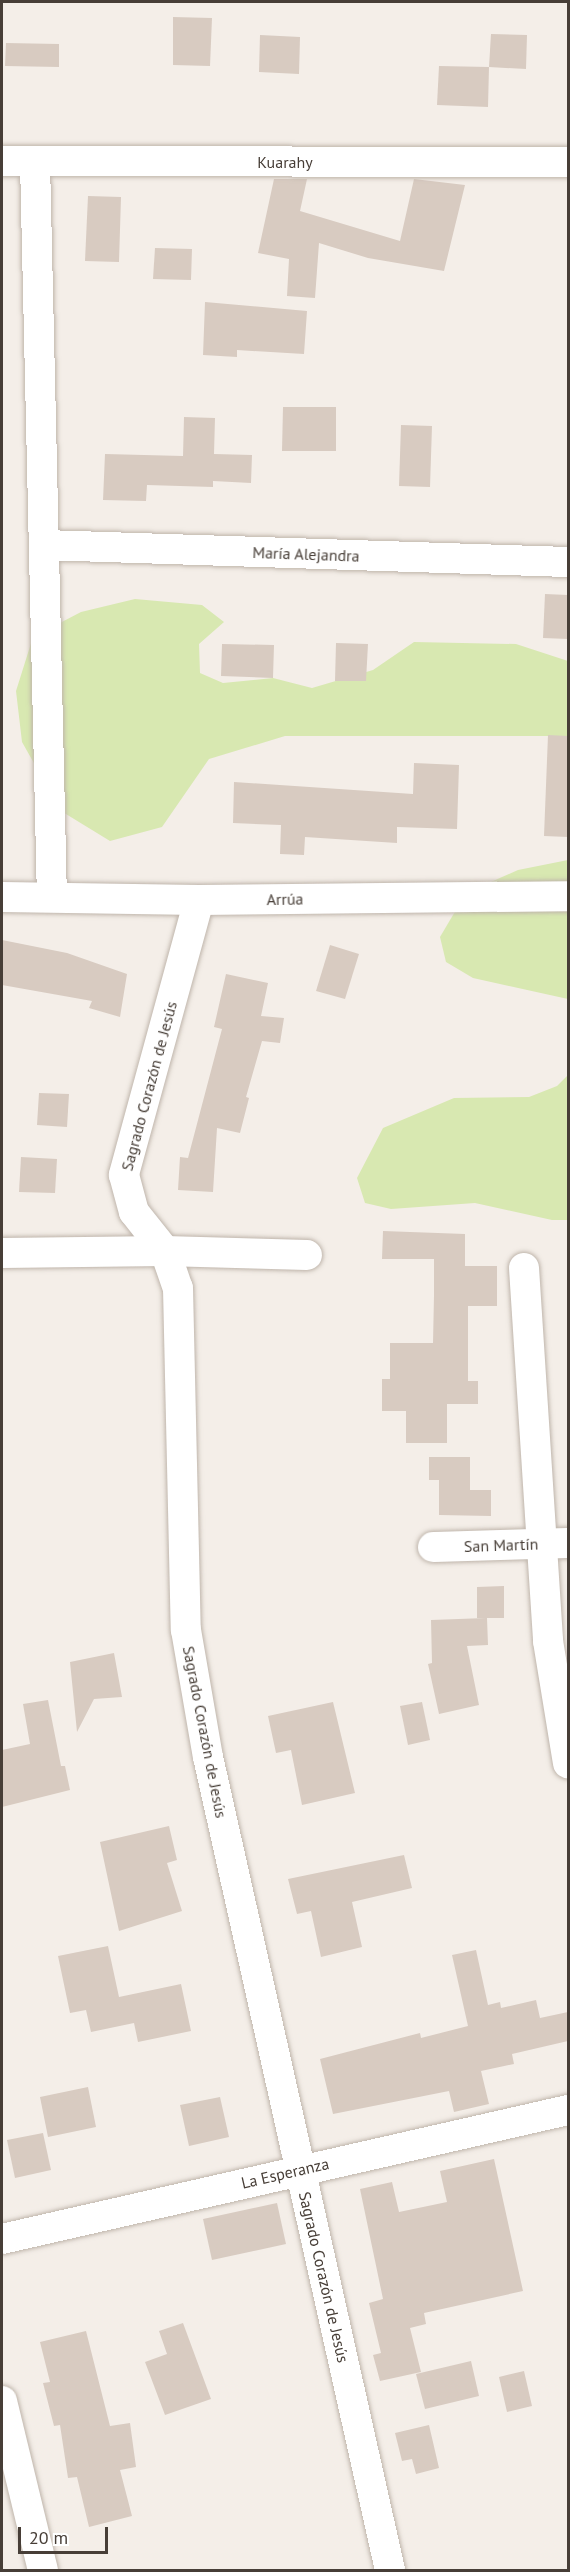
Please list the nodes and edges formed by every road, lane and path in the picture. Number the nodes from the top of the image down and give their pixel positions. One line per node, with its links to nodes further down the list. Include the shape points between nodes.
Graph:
1 (2, 161): 2 (street, Kuarahy)
2 (35, 162): 3 (street, Kuarahy); 4 (street)
3 (568, 162)
4 (44, 545): 5 (street, María Alejandra); 8 (street)
5 (568, 562)
6 (568, 896): 9 (street, Arrúa)
7 (2, 897): 8 (street, Arrúa)
8 (52, 897): 9 (street, Arrúa)
9 (199, 900): 10 (street, Sagrado Corazón de Jesús, via 124,1175 134,1212)
10 (165, 1251): 11 (street); 12 (street); 18 (street, Sagrado Corazón de Jesús, via 178,1288 186,1630 208,1757)
11 (2, 1254)
12 (307, 1255)
13 (524, 1269): 14 (street)
14 (555, 1544): 15 (street, San Martín); 16 (street, via 548,1641)
15 (433, 1547)
16 (568, 1763)
17 (568, 2110): 18 (street, La Esperanza)
18 (299, 2169): 19 (street, La Esperanza); 22 (street, Sagrado Corazón de Jesús)
19 (2, 2239)
20 (2, 2401): 21 (street)
21 (43, 2571)
22 (390, 2571)

